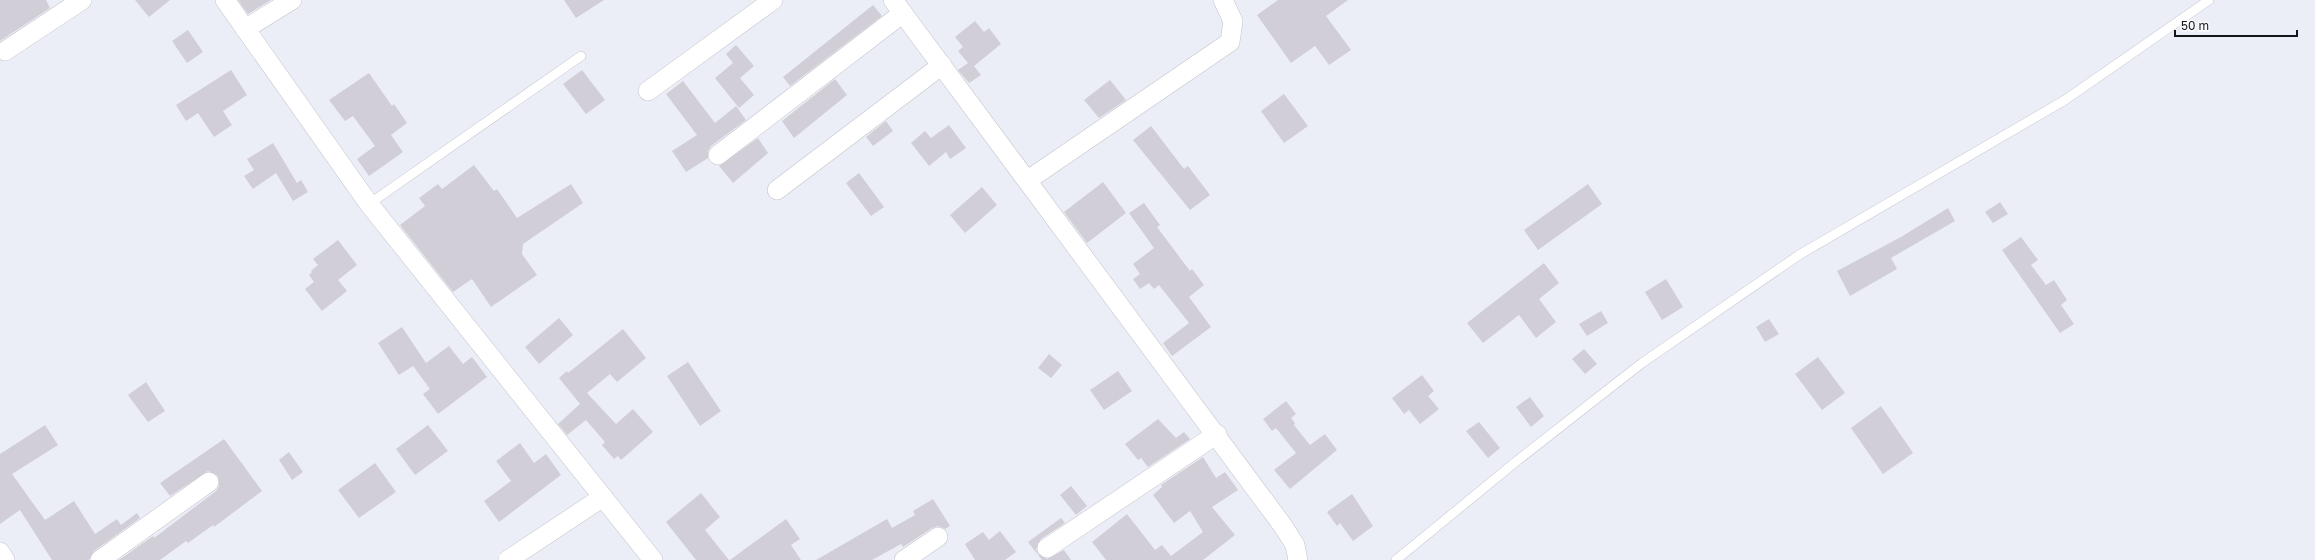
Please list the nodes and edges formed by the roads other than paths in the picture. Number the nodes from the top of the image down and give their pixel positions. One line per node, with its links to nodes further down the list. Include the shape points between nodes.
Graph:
1 (82, 0): 9 (street)
2 (225, 0): 8 (street)
3 (292, 0): 8 (street)
4 (773, 0): 12 (street)
5 (1223, 0): 14 (street, via 1232,21 1230,42)
6 (2209, 0): 29 (lane, via 2065,100 1799,255 1649,358 1518,460)
7 (898, 7): 11 (street); 13 (street)
8 (245, 29): 16 (street)
9 (5, 50)
10 (581, 56): 16 (lane)
11 (942, 65): 14 (street); 15 (street)
12 (648, 91)
13 (718, 155)
14 (1028, 180): 17 (street)
15 (776, 190)
16 (369, 204): 19 (street)
17 (1217, 434): 21 (street); 28 (street, via 1290,534)
18 (209, 482): 24 (street)
19 (602, 497): 25 (street); 26 (street)
20 (938, 536): 27 (street)
21 (1047, 548)
22 (0, 552): 23 (street)
23 (5, 560)
24 (100, 560)
25 (508, 560)
26 (653, 560)
27 (904, 560)
28 (1298, 560)
29 (1396, 560)

